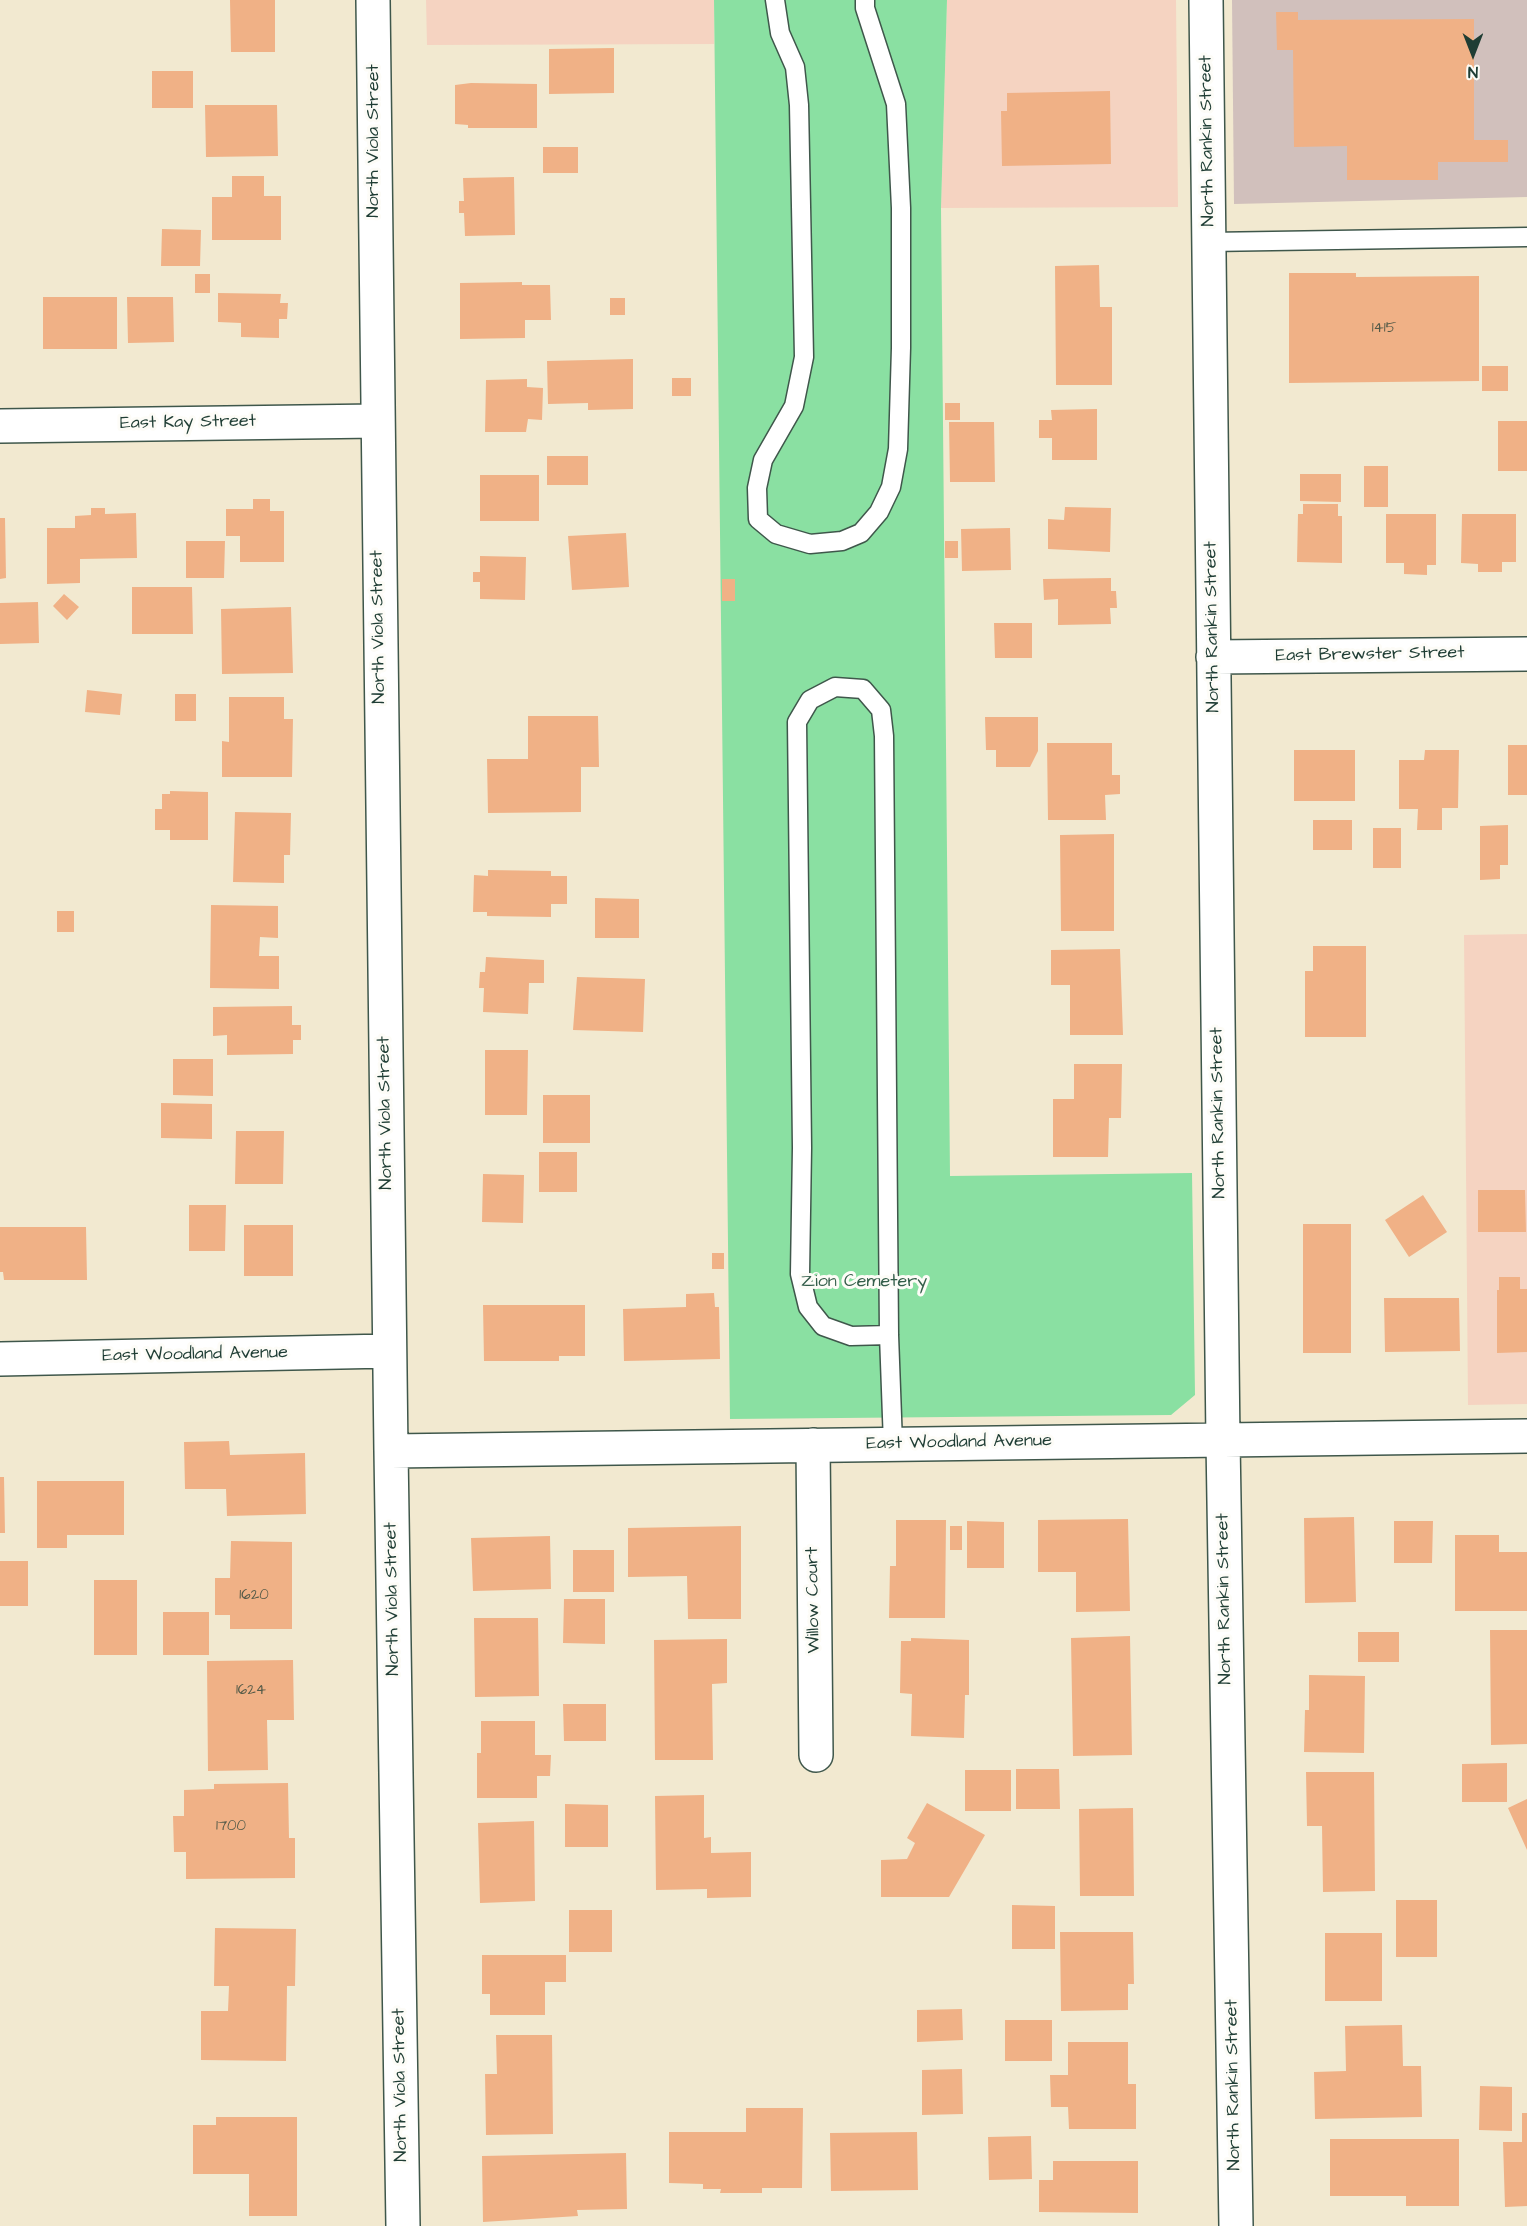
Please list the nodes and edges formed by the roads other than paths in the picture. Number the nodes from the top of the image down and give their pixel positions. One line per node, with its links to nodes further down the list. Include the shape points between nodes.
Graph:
1 (373, 0): 7 (street, North Viola Street)
2 (775, 0): 3 (lane, via 780,33 795,68 799,105 804,357 794,406 763,460 757,488 758,519 776,534 810,544 842,541 861,533 879,512 891,487 898,449 901,208 896,104)
3 (866, 0)
4 (1206, 0): 6 (street, North Rankin Street)
5 (1527, 237): 6 (lane)
6 (1209, 242): 10 (street, North Rankin Street)
7 (377, 420): 8 (street, East Kay Street); 12 (street, North Viola Street)
8 (0, 426)
9 (1527, 654): 10 (street, East Brewster Street)
10 (1213, 657): 15 (street, North Rankin Street)
11 (889, 1335): 11 (lane, via 884,736 881,710 863,689 835,687 810,700 797,722 800,1274 808,1307 823,1326 851,1336); 16 (lane)
12 (389, 1351): 13 (street, East Woodland Avenue); 18 (street, North Viola Street)
13 (0, 1359)
14 (1527, 1436): 15 (street, East Woodland Avenue)
15 (1223, 1441): 16 (street, East Woodland Avenue); 21 (street, North Rankin Street)
16 (893, 1444): 17 (street, East Woodland Avenue)
17 (813, 1445): 18 (street, East Woodland Avenue); 19 (street, Willow Court)
18 (391, 1451): 20 (street, North Viola Street)
19 (816, 1755)
20 (404, 2226)
21 (1236, 2226)

